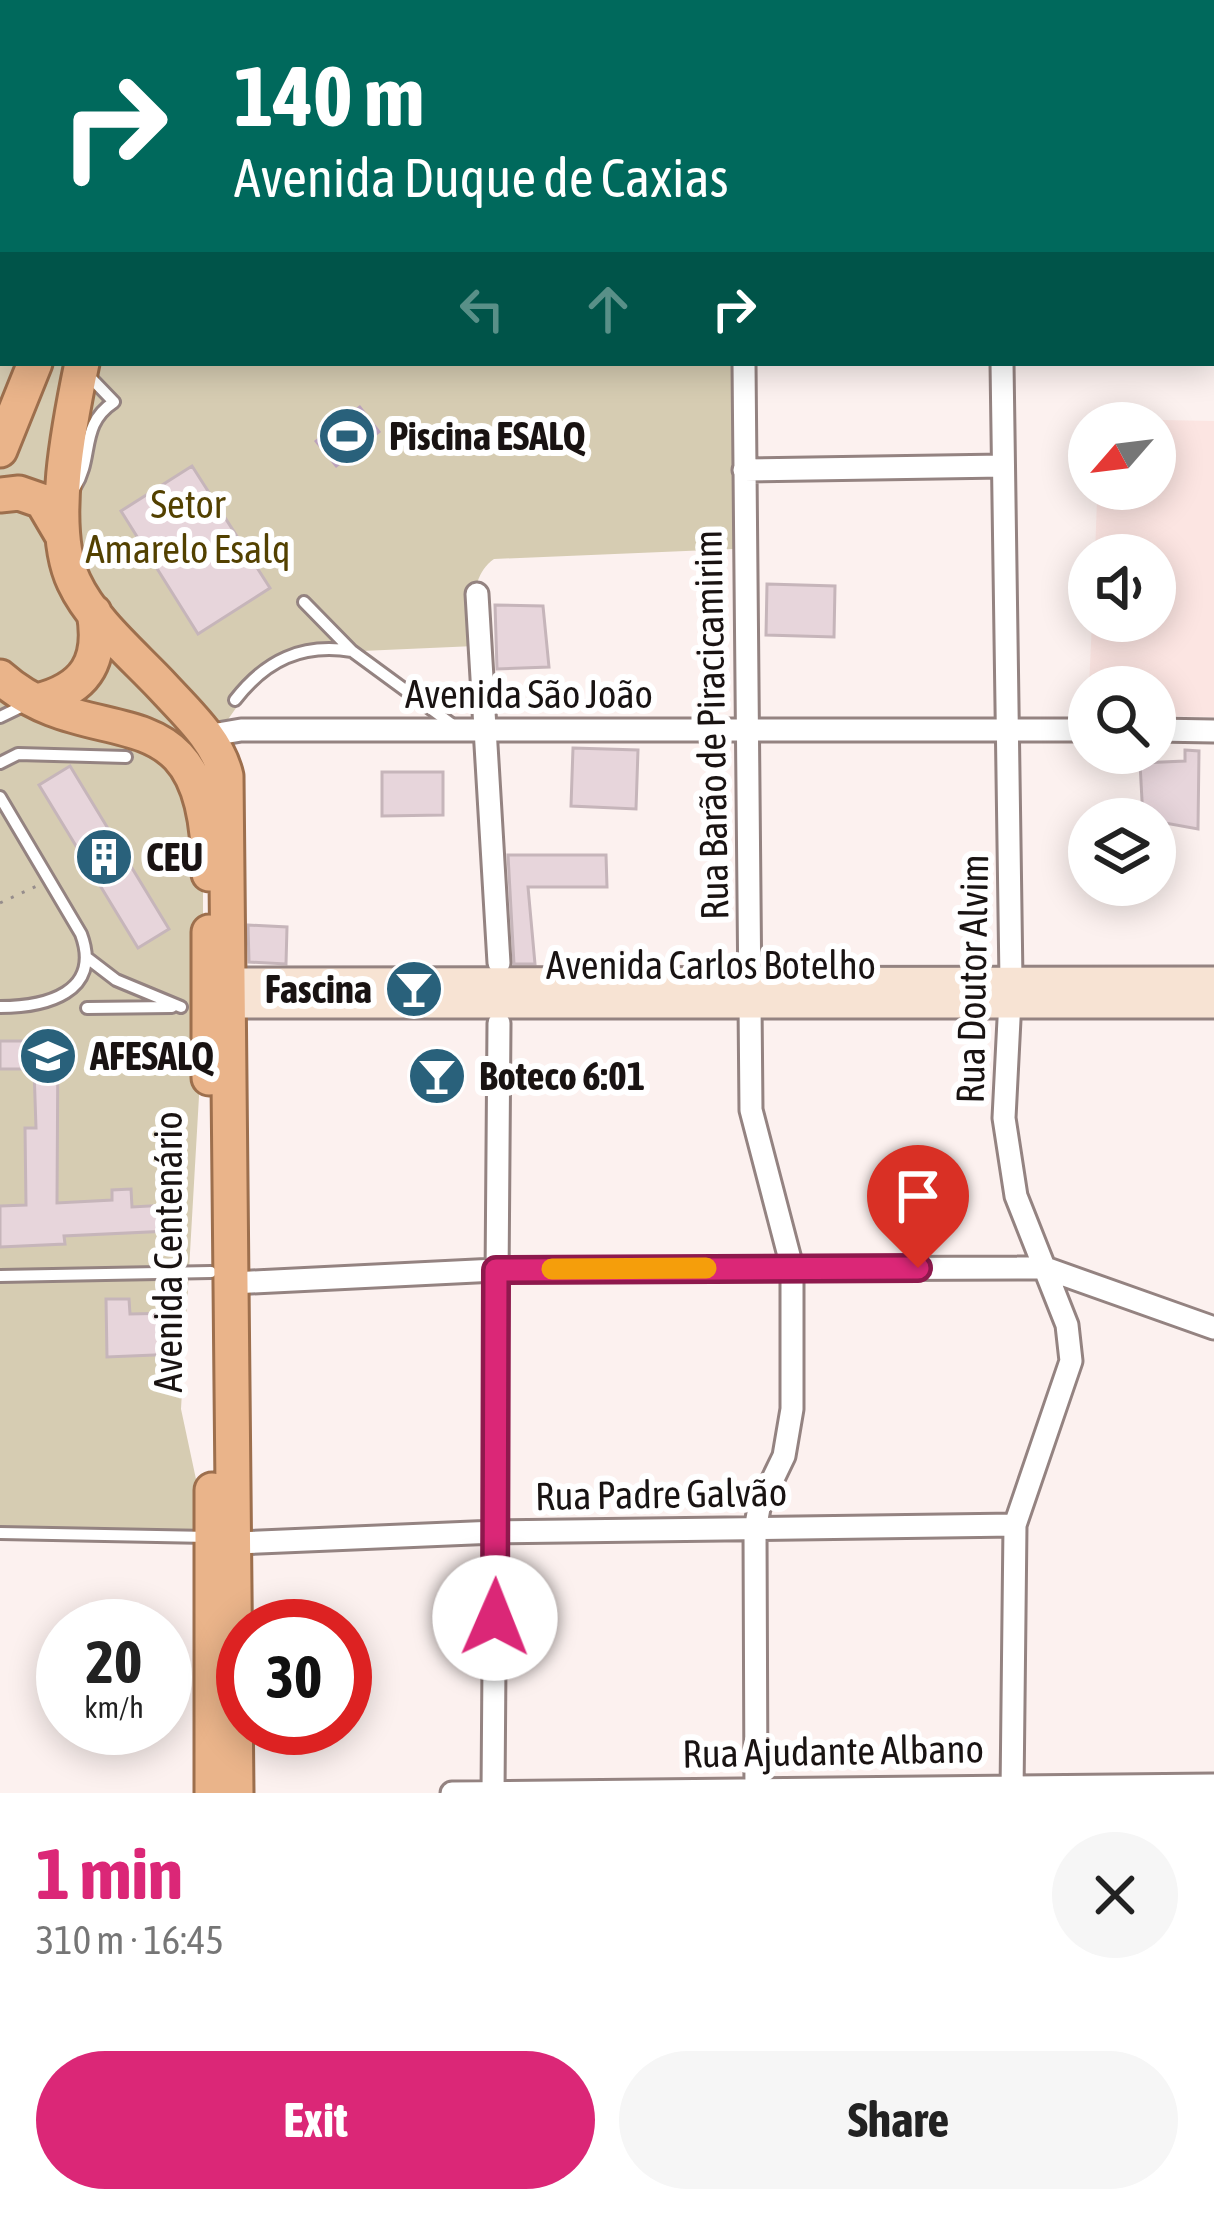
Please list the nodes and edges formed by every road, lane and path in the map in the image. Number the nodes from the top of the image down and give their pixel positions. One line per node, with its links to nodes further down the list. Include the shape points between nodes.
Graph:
1 (33, 366): 5 (highway)
2 (81, 366): 9 (highway)
3 (744, 366): 7 (street, Rua Barão de Piracicamirim)
4 (1003, 366): 6 (street, Rua Doutor Alvim)
5 (0, 450)
6 (1003, 466): 7 (street); 20 (street, Rua Doutor Alvim)
7 (744, 470): 18 (street, Rua Barão de Piracicamirim)
8 (0, 495): 9 (highway, via 42,501)
9 (62, 543): 12 (highway)
10 (477, 594): 19 (street)
11 (304, 602): 13 (lane)
12 (94, 612): 16 (highway, via 98,642 88,674 70,691); 26 (highway)
13 (352, 651): 15 (lane, via 290,653); 24 (lane)
14 (0, 676): 16 (highway)
15 (235, 700)
16 (38, 701): 17 (lane); 27 (highway)
17 (0, 717)
18 (749, 728): 19 (street, Avenida São João); 20 (street, Avenida São João); 36 (street, Rua Barão de Piracicamirim)
19 (489, 729): 24 (street, Avenida São João); 34 (street)
20 (1010, 729): 21 (street, Avenida São João); 37 (street, Rua Doutor Alvim)
21 (1068, 730)
22 (1176, 730): 25 (street)
23 (257, 731): 24 (street, Avenida São João); 26 (street, Avenida São João); 29 (street, via 238,739)
24 (458, 731)
25 (1214, 731)
26 (206, 736): 29 (highway)
27 (135, 746): 28 (lane, via 18,754); 38 (highway, Avenida Centenário, via 180,759 205,807)
28 (0, 763)
29 (224, 766): 38 (highway)
30 (0, 796): 31 (lane)
31 (50, 880): 32 (path); 33 (lane)
32 (0, 903)
33 (86, 957): 40 (lane, via 64,997); 41 (lane, via 116,980 182,1007)
34 (499, 963)
35 (1214, 981): 37 (main road, Avenida Carlos Botelho)
36 (752, 993): 37 (main road, Avenida Carlos Botelho); 38 (main road, Avenida Carlos Botelho); 43 (street, Rua Barão de Piracicamirim, via 754,1136)
37 (1011, 993): 39 (main road, Avenida Carlos Botelho); 44 (street, Rua Doutor Alvim, via 1004,1118 1016,1196)
38 (224, 997): 47 (highway, Avenida Centenário)
39 (1214, 1004)
40 (0, 1007)
41 (87, 1008)
42 (499, 1024): 45 (street)
43 (791, 1268): 44 (street); 45 (street); 50 (street, Rua Barão de Piracicamirim, via 793,1409)
44 (1045, 1268): 48 (street); 49 (street, Rua Doutor Alvim, via 1071,1361)
45 (496, 1270): 47 (street); 51 (street)
46 (0, 1276): 47 (lane)
47 (221, 1278): 53 (highway, Avenida Centenário)
48 (1214, 1328)
49 (1015, 1525): 50 (street, Rua Padre Galvão); 55 (street, Rua Doutor Alvim)
50 (755, 1530): 51 (street, Rua Padre Galvão); 56 (street, Rua Barão de Piracicamirim)
51 (496, 1532): 53 (street, Rua Padre Galvão); 57 (street)
52 (0, 1533): 53 (lane, Rua Padre Galvão)
53 (224, 1540): 58 (highway, Avenida Centenário); 59 (highway, Avenida Centenário)
54 (1214, 1785): 55 (street, Rua Ajudante Albano)
55 (1012, 1789): 56 (street, Rua Ajudante Albano)
56 (756, 1791): 57 (street, Rua Ajudante Albano)
57 (493, 1792): 60 (street, Rua Ajudante Albano)
58 (212, 1793)
59 (236, 1793)
60 (452, 1793)

